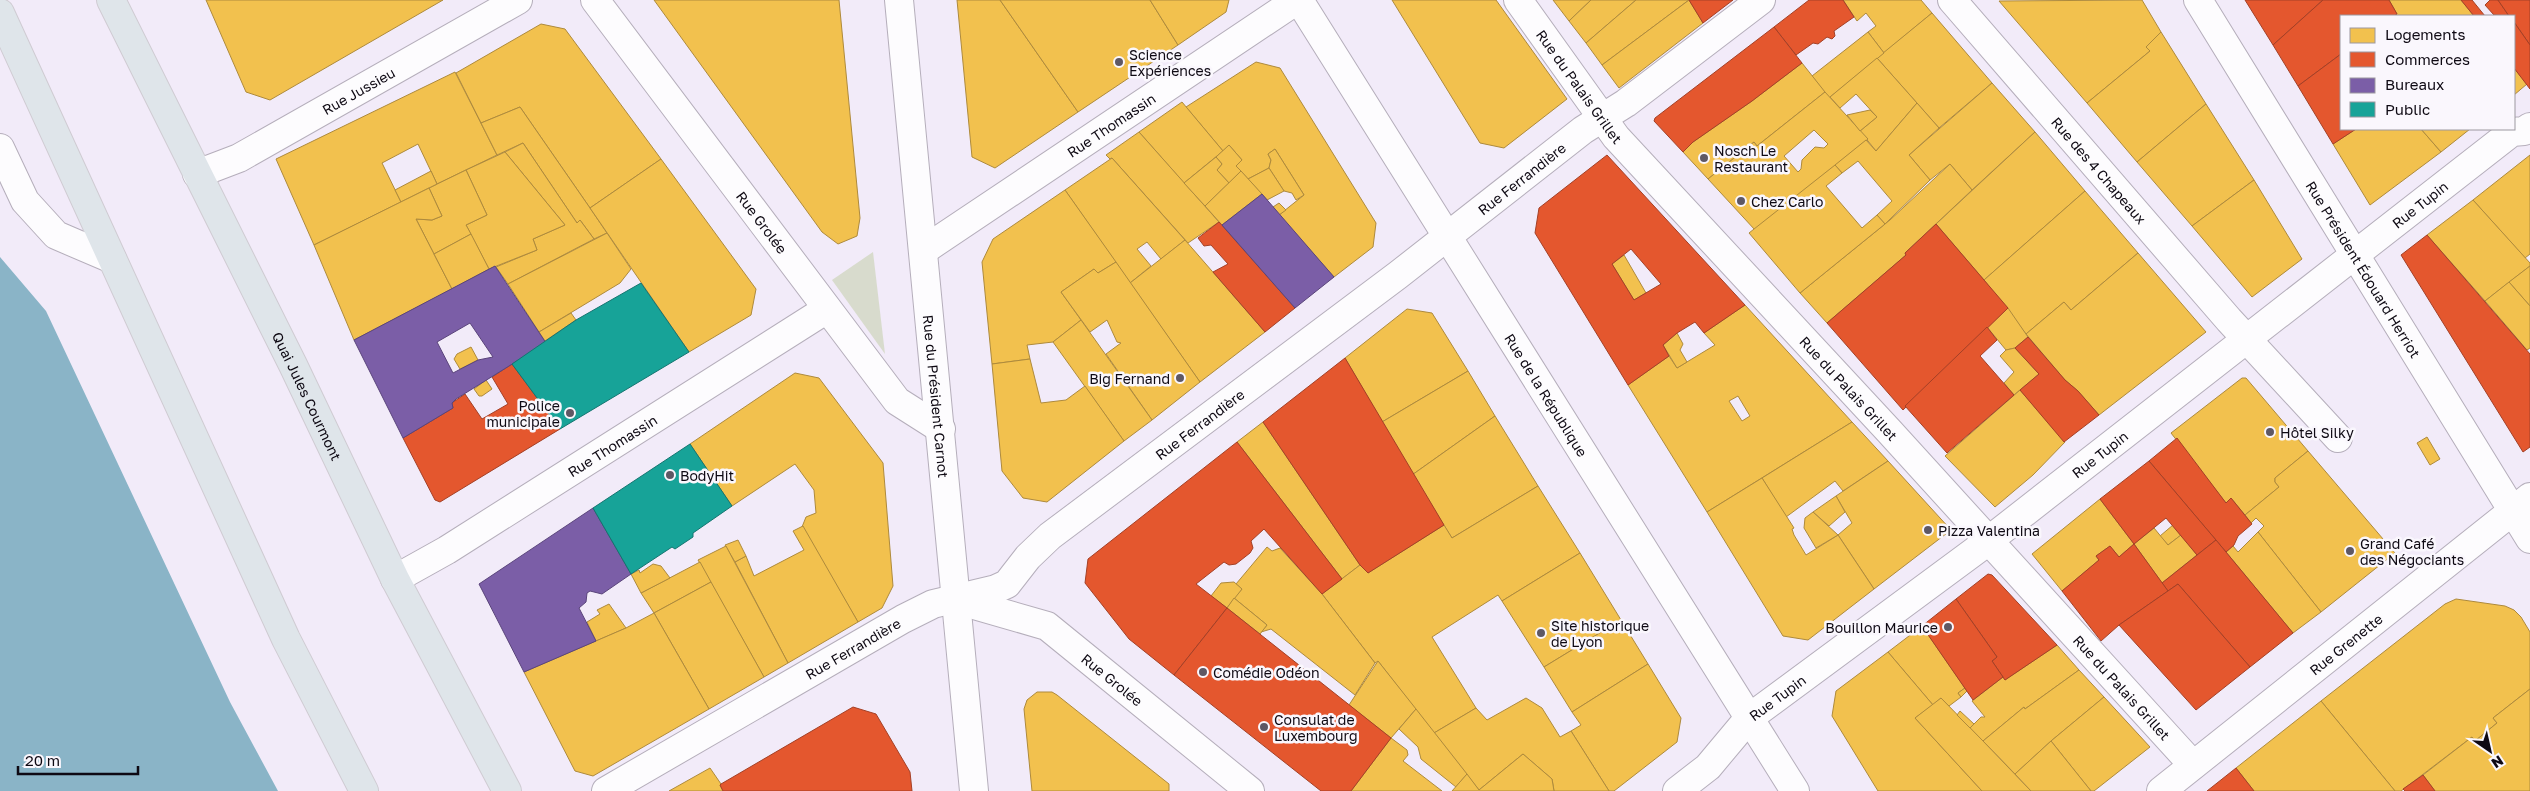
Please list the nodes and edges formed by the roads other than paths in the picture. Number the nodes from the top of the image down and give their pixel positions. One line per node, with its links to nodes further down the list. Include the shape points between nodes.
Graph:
1 (111, 0): 14 (main road, Quai Jules Courmont)
2 (518, 0): 14 (street, Rue Jussieu, via 240,157)
3 (595, 0): 19 (street, Rue Grolée)
4 (900, 0): 16 (street, Rue du Président Carnot)
5 (1298, 0): 15 (street, Rue de la République); 16 (street, Rue Thomassin)
6 (1518, 0): 11 (street, Rue du Palais Grillet)
7 (1761, 0): 11 (street, Rue Ferrandière)
8 (1952, 0): 20 (street, Rue des 4 Chapeaux)
9 (2198, 0): 17 (street, Rue Président Édouard Herriot)
10 (0, 13): 18 (main road)
11 (1603, 118): 15 (street, Rue Ferrandière, via 1583,130); 25 (street, Rue du Palais Grillet, via 1616,137)
12 (2517, 129): 17 (street, Rue Tupin)
13 (0, 148): 18 (street, via 24,201 56,235)
14 (197, 174): 26 (main road, Quai Jules Courmont, via 294,365)
15 (1446, 237): 27 (street, Rue Ferrandière, via 1050,536 1006,584 996,590); 28 (street, Rue de la République)
16 (924, 250): 21 (street, Rue du Président Carnot)
17 (2356, 256): 20 (street, Rue Tupin); 23 (street, Rue Président Édouard Herriot)
18 (112, 259): 31 (main road, via 286,639)
19 (827, 308): 21 (street, Rue Grolée, via 897,401); 26 (street, Rue Thomassin, via 447,550)
20 (2247, 339): 22 (street, Rue des 4 Chapeaux); 25 (street, Rue Tupin)
21 (941, 429): 27 (street, Rue du Président Carnot)
22 (2338, 438)
23 (2522, 504): 24 (street, Rue Président Édouard Herriot); 29 (street, Rue Grenette)
24 (2530, 539)
25 (1988, 540): 28 (street, Rue Tupin); 29 (street, Rue du Palais Grillet)
26 (395, 579): 32 (main road, Quai Jules Courmont)
27 (957, 600): 30 (street, Rue Grolée, via 1047,626); 33 (street, Rue Ferrandière, via 933,604 903,619); 34 (street, Rue du Président Carnot)
28 (1749, 718): 35 (street, Rue Tupin, via 1708,768); 36 (street, Rue de la République)
29 (2192, 765): 37 (street, Rue Grenette)
30 (1235, 787)
31 (364, 791)
32 (507, 791)
33 (606, 791)
34 (974, 791)
35 (1676, 791)
36 (1795, 791)
37 (2161, 791)

